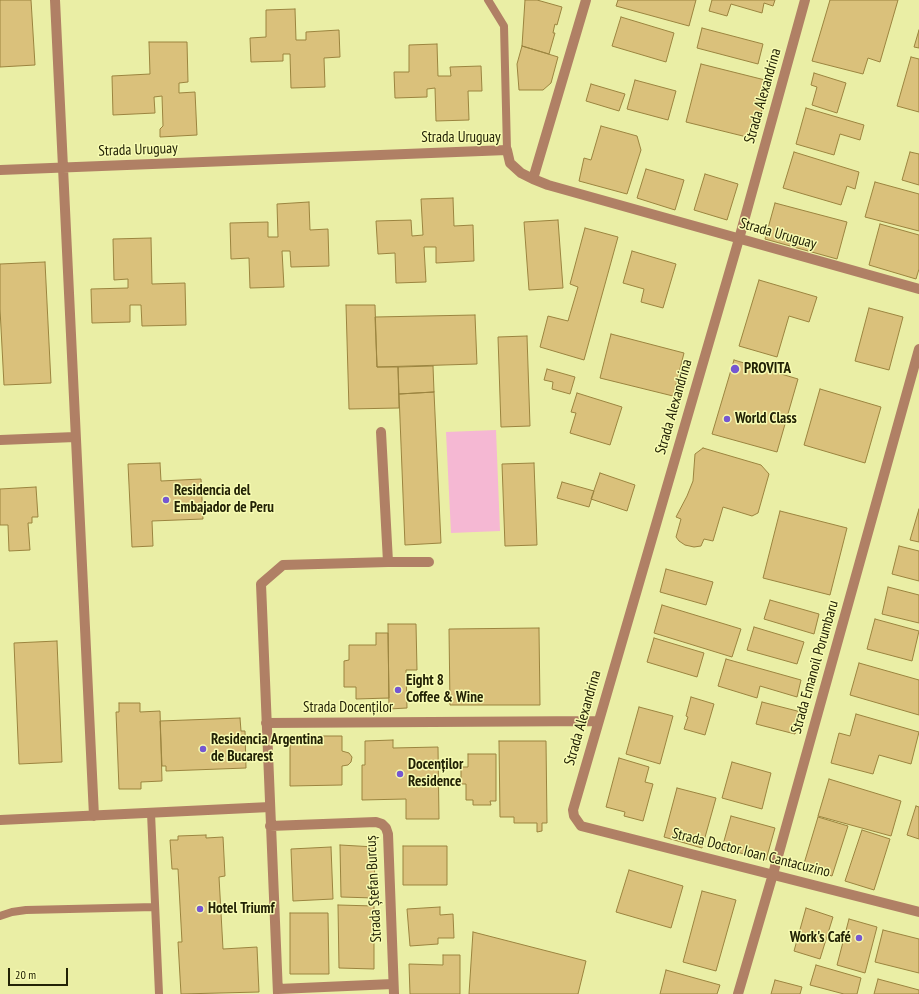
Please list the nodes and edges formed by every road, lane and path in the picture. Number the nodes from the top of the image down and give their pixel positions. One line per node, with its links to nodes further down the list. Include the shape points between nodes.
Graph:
1 (55, 0): 6 (street)
2 (488, 0): 5 (lane, via 504,26)
3 (586, 0): 8 (street)
4 (805, 0): 9 (street, Strada Alexandrina)
5 (507, 150): 6 (street, Strada Uruguay); 8 (street, Strada Uruguay, via 510,163)
6 (63, 168): 7 (street, Strada Uruguay); 13 (street)
7 (0, 170)
8 (533, 179): 9 (street, Strada Uruguay, via 556,188)
9 (739, 239): 10 (street, Strada Uruguay); 17 (street, Strada Alexandrina)
10 (919, 289)
11 (919, 349): 25 (street, Strada Emanoil Porumbaru)
12 (381, 432): 15 (street)
13 (75, 437): 14 (street); 21 (street)
14 (0, 440)
15 (388, 562): 16 (street); 18 (street, via 283,565 261,584)
16 (428, 562)
17 (598, 721): 18 (street, Strada Docenților); 23 (street, Strada Alexandrina, via 573,810)
18 (266, 724): 19 (street)
19 (270, 807): 20 (street); 24 (street)
20 (151, 813): 21 (street); 26 (lane)
21 (94, 816): 22 (street)
22 (0, 820)
23 (577, 822): 25 (street, Strada Doctor Ioan Cantacuzino, via 581,826)
24 (270, 826): 29 (street, Strada Ștefan Burcuș, via 376,822 386,828); 30 (street)
25 (772, 874): 27 (street, Strada Doctor Ioan Cantacuzino); 32 (street, Strada Emanoil Porumbaru)
26 (155, 907): 28 (lane, via 26,910); 31 (lane)
27 (919, 912)
28 (0, 916)
29 (393, 989): 30 (street)
30 (278, 991)
31 (159, 994)
32 (738, 994)

